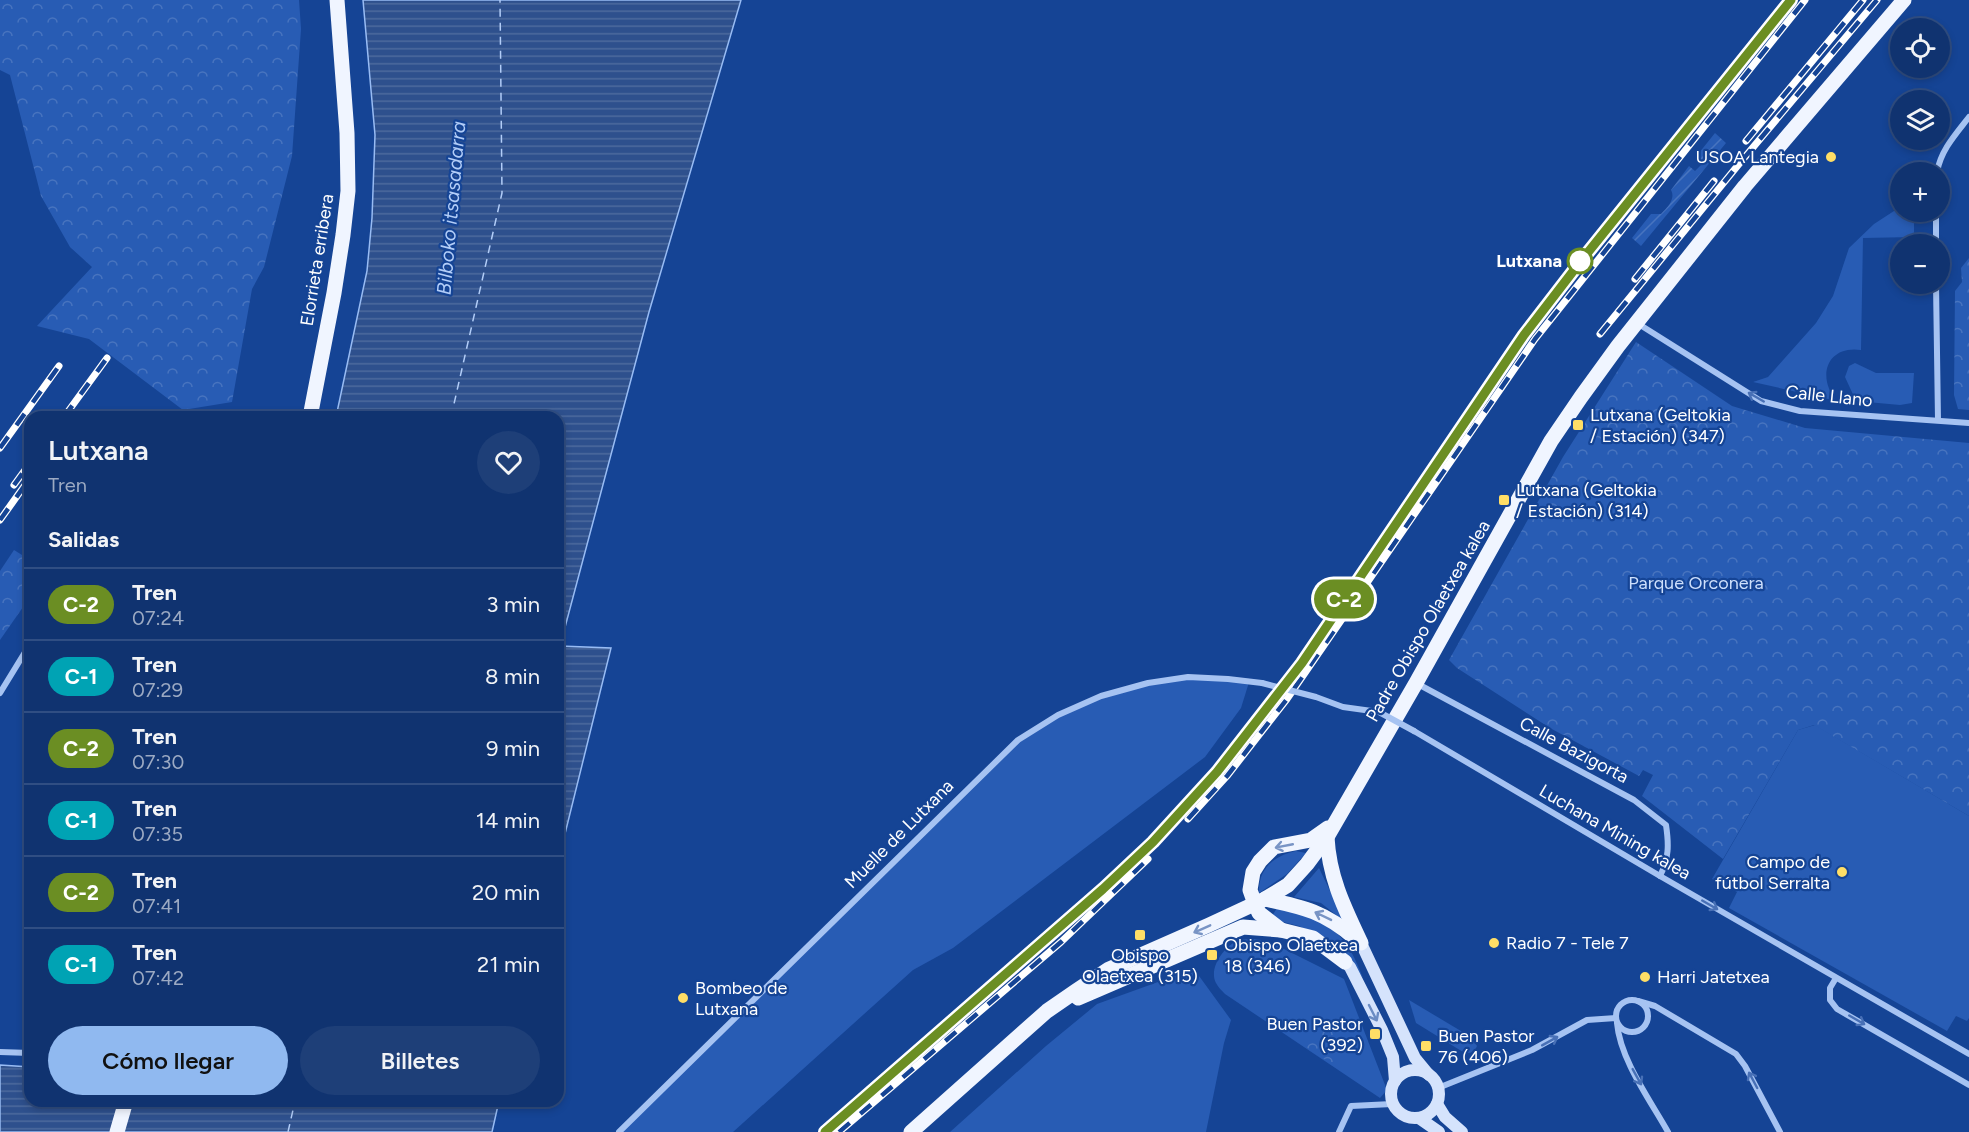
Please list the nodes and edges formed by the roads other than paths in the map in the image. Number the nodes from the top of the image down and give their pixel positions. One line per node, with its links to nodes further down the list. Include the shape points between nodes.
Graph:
1 (337, 0): 7 (main road, Elorrieta erribera, via 348,191 334,293)
2 (1904, 0): 6 (main road, Padre Obispo Olaetxea kalea, via 1745,186)
3 (1969, 117): 4 (street)
4 (1939, 162)
5 (1936, 294): 8 (street)
6 (1636, 322): 8 (street, Calle Llano, one-way to 6, via 1782,408 1761,401); 11 (main road, Padre Obispo Olaetxea kalea, via 1551,441)
7 (311, 411)
8 (1938, 420): 9 (street, Calle Llano)
9 (1969, 423)
10 (24, 655): 12 (street)
11 (1416, 682): 14 (main road, Padre Obispo Olaetxea kalea); 16 (street, Calle Bazigorta, via 1651,812 1666,825 1669,844 1668,860)
12 (0, 693)
13 (1379, 712): 16 (street, Luchana Mining kalea, bridge); 38 (street, Muelle de Lutxana, bridge, via 1343,707 1262,683 1188,677 1101,696 1058,715 1018,740)
14 (1336, 821): 15 (main road, Padre Obispo Olaetxea kalea); 17 (main road, one-way to 17, via 1311,840 1274,848 1260,861 1253,872 1250,890)
15 (1327, 837): 17 (main road, Padre Obispo Olaetxea kalea, via 1312,870); 20 (main road, via 1328,861)
16 (1660, 876): 22 (street, Luchana Mining kalea, one-way to 22)
17 (1265, 905): 18 (main road); 19 (main road); 20 (main road, one-way to 17, via 1338,923 1302,906); 24 (main road, one-way to 24, via 1109,969)
18 (1243, 927): 19 (main road); 24 (main road)
19 (1281, 930): 21 (main road, via 1313,938)
20 (1361, 943): 29 (main road, via 1415,1058)
21 (1345, 962): 30 (main road, one-way to 30, via 1382,1030 1393,1057)
22 (1836, 978): 28 (street, Luchana Mining kalea); 31 (street, one-way to 31, via 1830,988 1830,1000 1837,1009)
23 (1638, 1001): 25 (street, via 1623,1003 1616,1012); 25 (street, via 1647,1013 1643,1027 1629,1032); 44 (street, one-way to 23, via 1736,1053 1655,1006)
24 (1047, 1011): 39 (main road)
25 (1617, 1020): 32 (street, one-way to 25, via 1532,1050 1587,1020); 43 (street, one-way to 43, via 1618,1038)
26 (0, 1052): 27 (street)
27 (24, 1053)
28 (1969, 1054)
29 (1430, 1076): 30 (main road, via 1415,1070); 32 (main road)
30 (1395, 1081): 33 (main road, via 1391,1088)
31 (1969, 1085)
32 (1438, 1088): 34 (main road)
33 (1392, 1104): 36 (main road, via 1403,1116); 40 (street, via 1351,1106)
34 (1437, 1104): 36 (main road); 42 (main road)
35 (124, 1107): 37 (main road)
36 (1419, 1118): 41 (main road)
37 (117, 1132)
38 (619, 1132)
39 (911, 1132)
40 (1339, 1132)
41 (1438, 1132)
42 (1462, 1132)
43 (1668, 1132)
44 (1780, 1132)

